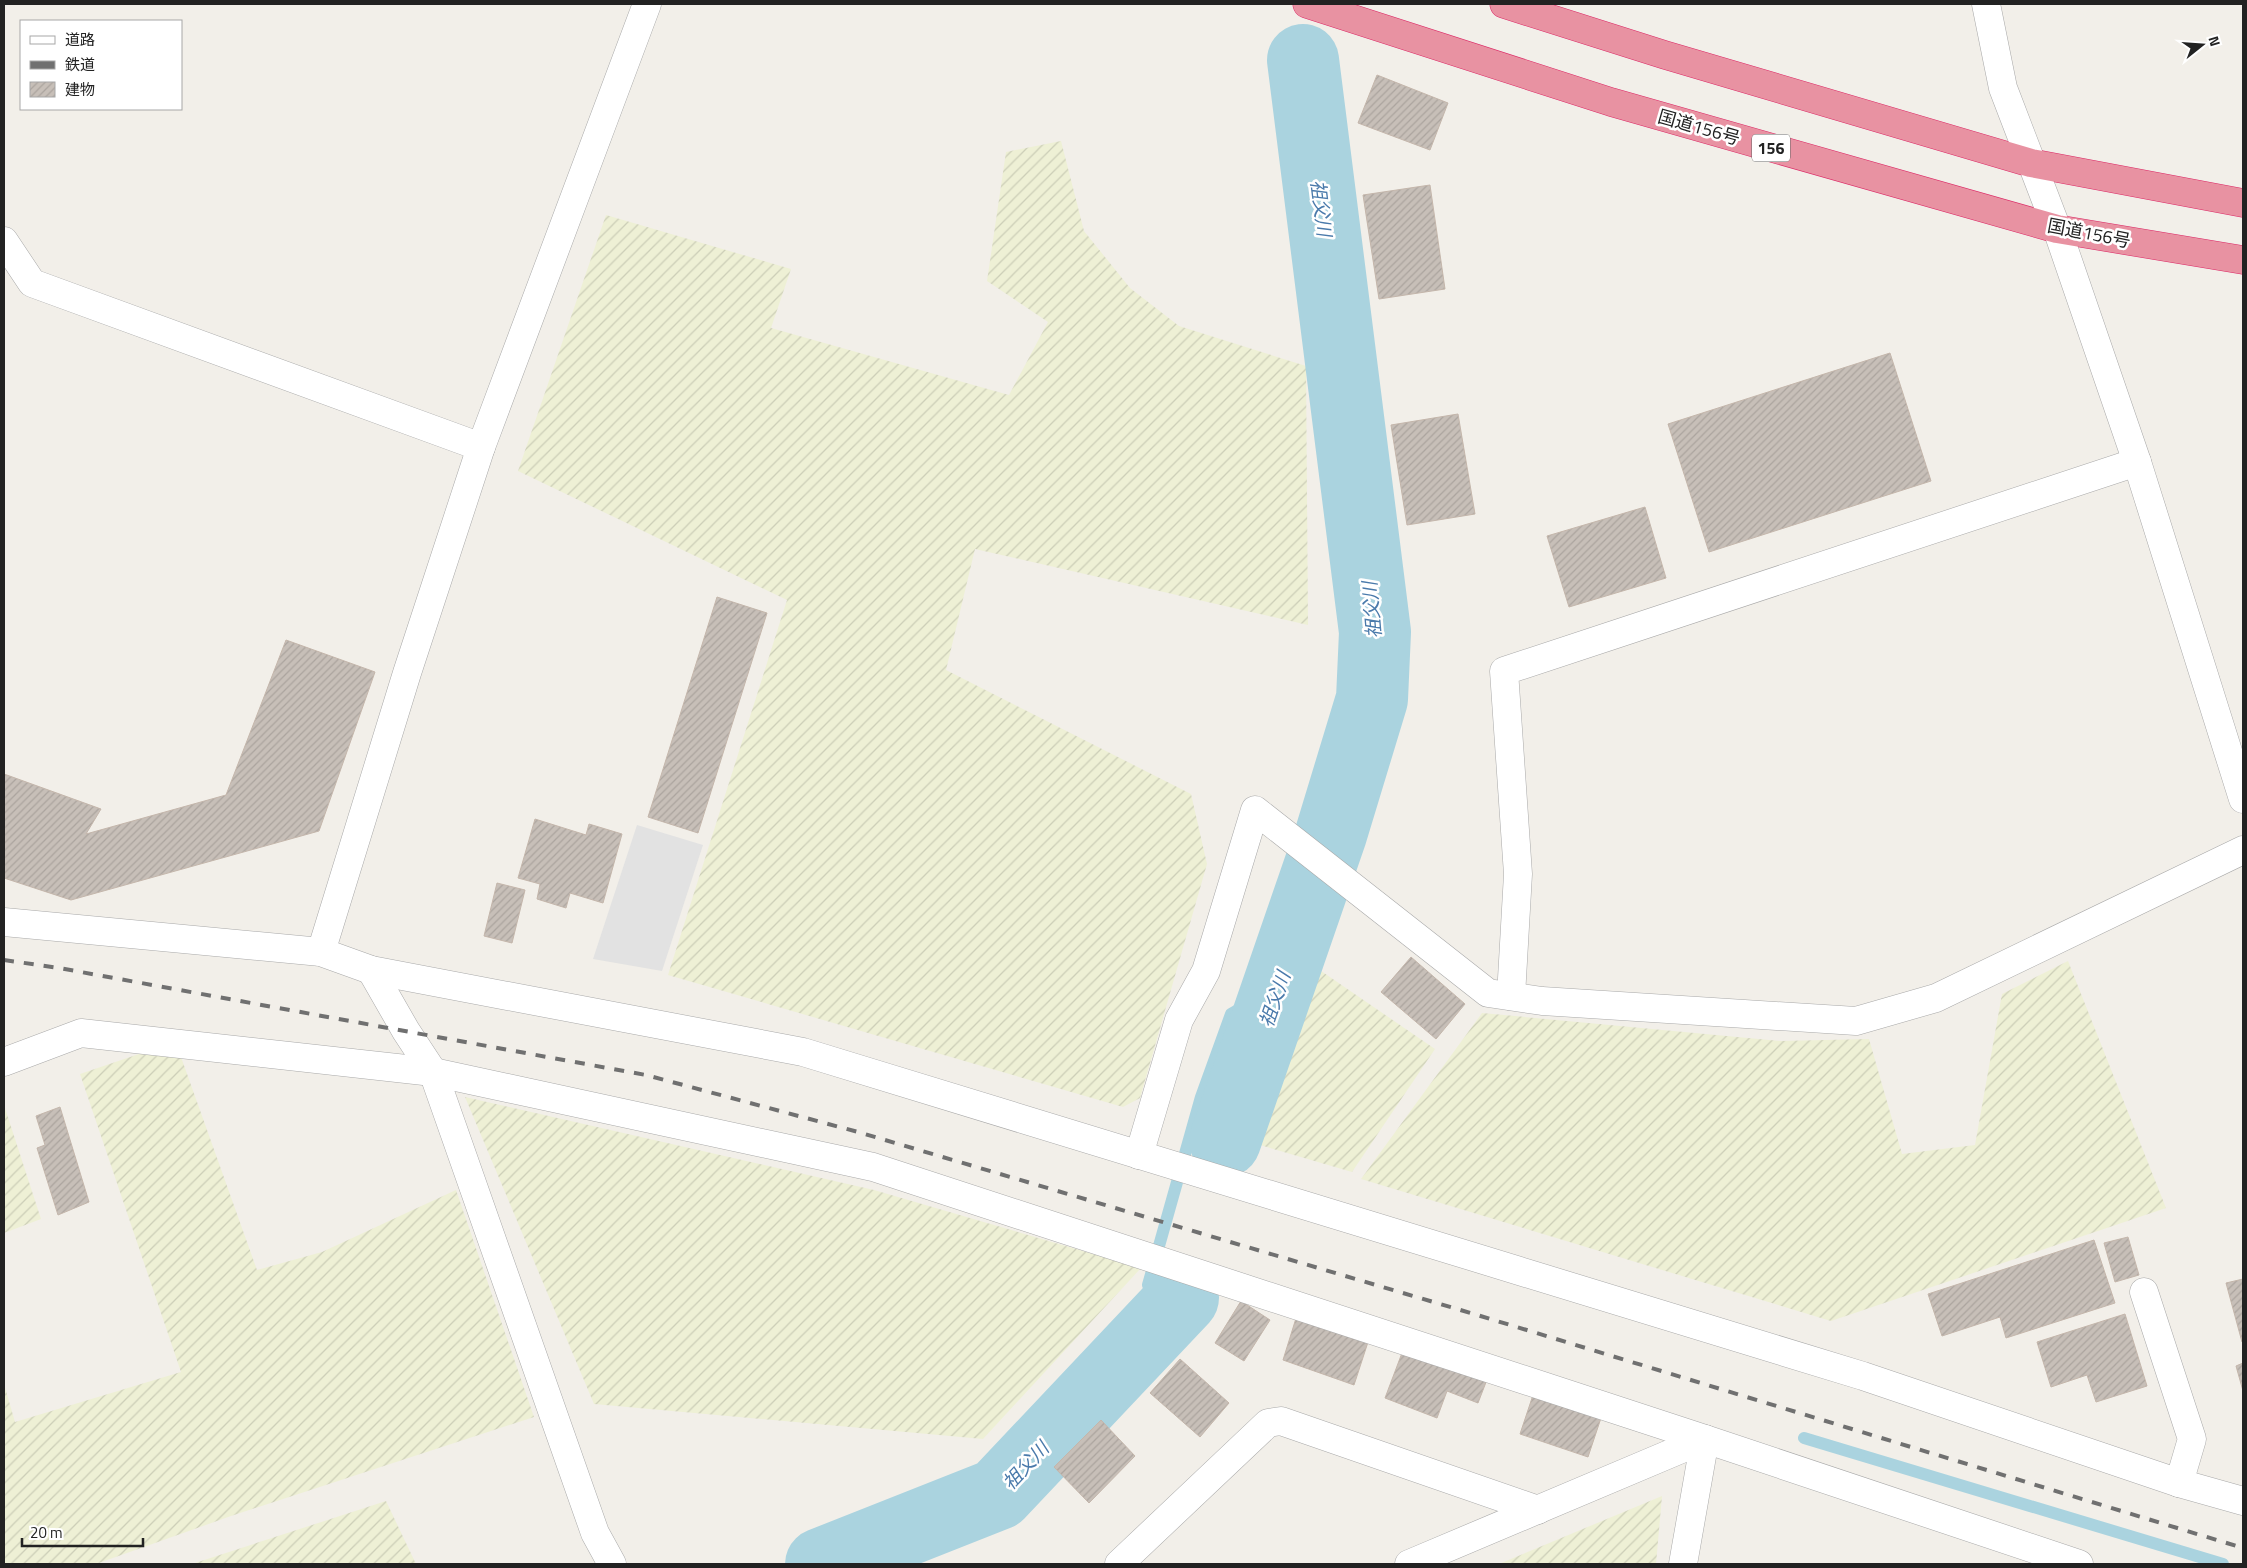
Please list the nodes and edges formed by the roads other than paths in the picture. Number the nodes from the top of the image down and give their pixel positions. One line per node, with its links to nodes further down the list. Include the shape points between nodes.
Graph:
1 (647, 4): 10 (street)
2 (1307, 4): 7 (highway, 国道156号 / 156, via 1610,102)
3 (1504, 4): 5 (highway)
4 (1986, 4): 5 (street, via 2003,88)
5 (2031, 163): 6 (highway); 7 (street)
6 (2243, 203)
7 (2058, 229): 9 (highway, 国道156号 / 156); 11 (street)
8 (4, 242): 10 (street, via 32,283)
9 (2243, 260)
10 (481, 447): 15 (street)
11 (2137, 462): 12 (street); 17 (street, via 1504,671 1518,874)
12 (2243, 799)
13 (2243, 850): 17 (street, via 1936,998 1856,1021 1542,1001)
14 (4, 922): 15 (street)
15 (321, 952): 16 (street)
16 (371, 970): 19 (street); 20 (street, via 803,1052)
17 (1511, 996): 20 (street, via 1488,993 1255,810 1206,971 1179,1020)
18 (4, 1062): 19 (street, via 81,1033)
19 (433, 1072): 22 (street, via 873,1167); 26 (street, via 595,1533)
20 (1139, 1155): 23 (street, via 1863,1376)
21 (2144, 1292): 23 (street, via 2192,1439)
22 (1705, 1439): 25 (street); 29 (street); 30 (street)
23 (2179, 1483): 24 (street)
24 (2243, 1501)
25 (1538, 1510): 27 (street, via 1281,1421 1268,1423); 28 (street)
26 (612, 1564)
27 (1119, 1564)
28 (1410, 1564)
29 (1683, 1564)
30 (2079, 1564)

